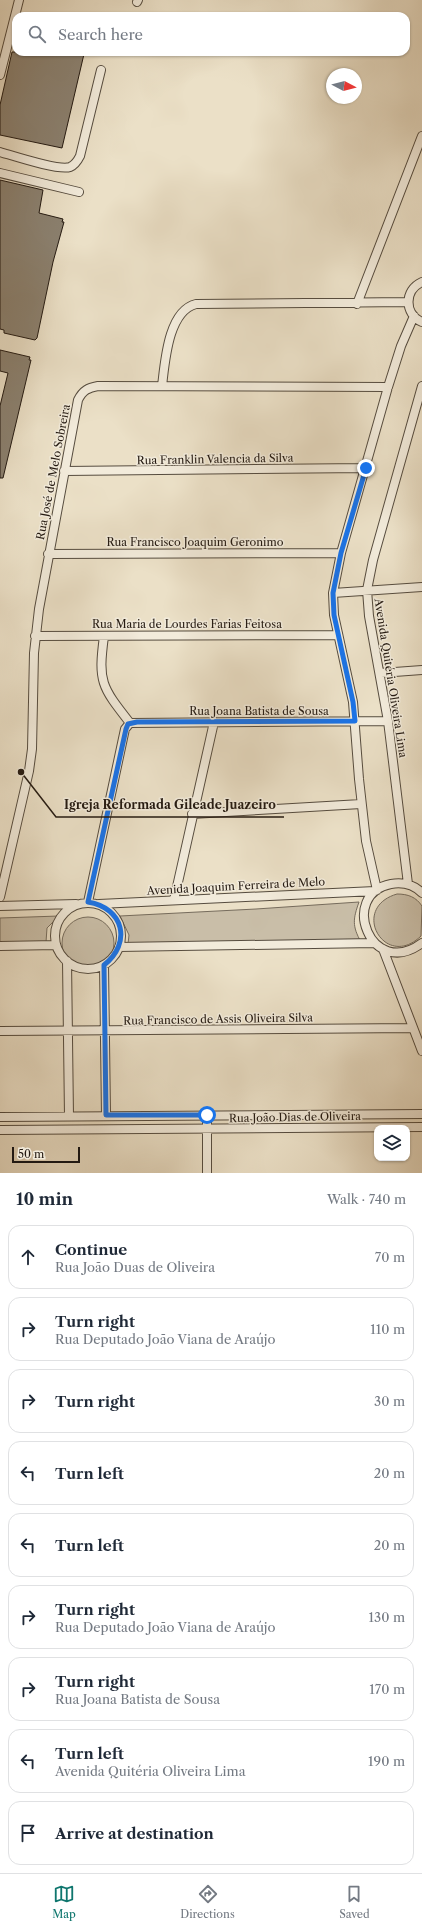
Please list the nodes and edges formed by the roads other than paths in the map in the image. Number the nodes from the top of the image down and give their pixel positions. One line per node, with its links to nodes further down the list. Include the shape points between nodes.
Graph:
1 (19, 0): 2 (street)
2 (16, 12)
3 (12, 28): 5 (street)
4 (102, 70): 7 (street, via 80,156 74,165 59,168)
5 (0, 75)
6 (422, 136): 12 (street)
7 (0, 152)
8 (0, 174): 9 (street)
9 (79, 192)
10 (422, 282): 11 (street, via 412,289)
11 (408, 302): 12 (street); 13 (street)
12 (357, 304): 15 (street, via 189,306 183,310 174,327)
13 (414, 316): 14 (street); 17 (street)
14 (422, 322)
15 (162, 386): 17 (street, Rua José de Melo Sobreira); 19 (street, Rua José de Melo Sobreira, via 98,386 83,392 78,400)
16 (422, 386): 23 (street, Avenida Quitéria Oliveira Lima, via 374,554)
17 (388, 387): 18 (street)
18 (366, 468): 19 (street, Rua Franklin Valencia da Silva); 20 (street)
19 (64, 471): 21 (street, Rua José de Melo Sobreira)
20 (341, 553): 21 (street, Rua Francisco Joaquim Geronimo); 24 (street)
21 (48, 554): 26 (street, Rua José de Melo Sobreira)
22 (422, 587): 23 (street)
23 (367, 590): 24 (street); 29 (street, Avenida Quitéria Oliveira Lima, via 369,616)
24 (333, 593): 25 (street)
25 (338, 635): 27 (street, Rua Maria de Lourdes Farias Feitosa); 30 (street)
26 (35, 636): 27 (street, Rua Maria de Lourdes Farias Feitosa); 39 (street, Rua José de Melo Sobreira, via 32,749 25,791)
27 (104, 636): 33 (street, via 101,674 104,688)
28 (422, 670): 29 (street)
29 (381, 673): 31 (street, Avenida Quitéria Oliveira Lima)
30 (355, 721): 31 (street, Rua Joana Batista de Sousa); 32 (street, Rua Joana Batista de Sousa); 34 (street)
31 (388, 721): 36 (street, Avenida Quitéria Oliveira Lima)
32 (214, 722): 33 (street, Rua Joana Batista de Sousa); 35 (street)
33 (130, 723): 41 (street, via 126,729)
34 (361, 804): 35 (street); 37 (street)
35 (192, 814): 40 (street)
36 (408, 884): 37 (street, Avenida Joaquim Ferreira de Melo, via 387,885); 38 (street)
37 (376, 891): 40 (street, Avenida Joaquim Ferreira de Melo); 45 (street, via 368,900 364,911 367,933)
38 (422, 893)
39 (0, 897)
40 (174, 900): 43 (street, Avenida Joaquim Ferreira de Melo)
41 (88, 902): 42 (street); 43 (street)
42 (77, 904): 44 (street); 47 (street, via 66,911 58,921)
43 (99, 904): 49 (street, via 116,917 120,926)
44 (0, 906)
45 (374, 943): 49 (street); 50 (street)
46 (422, 943): 50 (street, via 403,952)
47 (56, 945): 48 (street); 51 (street)
48 (0, 946)
49 (119, 948): 52 (street, via 113,958)
50 (383, 949): 53 (street)
51 (67, 961): 52 (street, via 85,969); 55 (street)
52 (104, 965): 56 (street)
53 (413, 1028): 56 (street, Rua Francisco de Assis Oliveira Silva); 57 (street)
54 (0, 1031): 55 (street, Rua Francisco de Assis Oliveira Silva)
55 (68, 1031): 56 (street, Rua Francisco de Assis Oliveira Silva); 63 (street)
56 (104, 1031): 59 (street)
57 (422, 1051)
58 (422, 1114): 61 (street)
59 (106, 1115): 60 (street); 63 (street)
60 (207, 1115): 61 (street); 66 (street)
61 (271, 1115): 65 (street)
62 (0, 1116): 63 (street)
63 (69, 1116)
64 (422, 1127): 65 (street, Rua João Dias de Oliveira)
65 (271, 1128): 66 (street, Rua João Dias de Oliveira)
66 (207, 1129): 67 (street, Rua João Dias de Oliveira); 68 (street)
67 (0, 1130)
68 (207, 1173)

